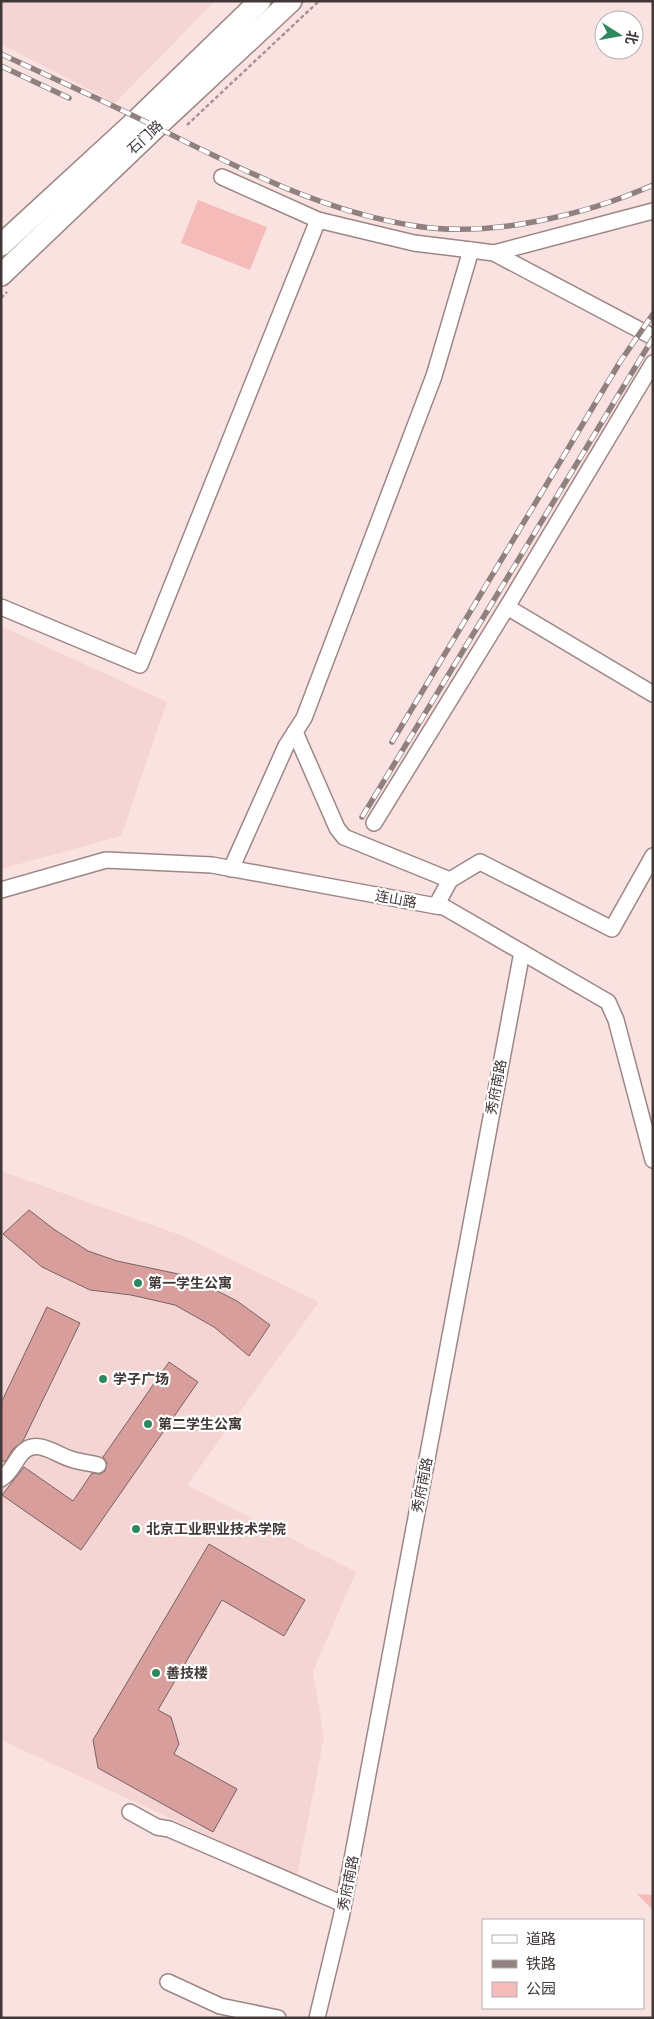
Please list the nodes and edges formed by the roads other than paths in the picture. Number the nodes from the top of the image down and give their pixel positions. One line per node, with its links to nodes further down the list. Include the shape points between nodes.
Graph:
1 (260, 1): 6 (highway, 石门路)
2 (291, 1): 9 (highway, 石门路)
3 (222, 177): 5 (street)
4 (653, 211): 8 (street)
5 (318, 220): 7 (street, via 414,243); 12 (street, via 140,665)
6 (1, 245)
7 (471, 250): 8 (street); 15 (street, via 434,376 304,718)
8 (494, 254): 10 (street)
9 (1, 275)
10 (653, 337)
11 (653, 363): 13 (street)
12 (1, 607)
13 (507, 607): 14 (street); 16 (street)
14 (653, 694)
15 (295, 732): 18 (street); 19 (street, via 337,828 344,837)
16 (374, 823)
17 (653, 856): 19 (street, via 612,929 480,862)
18 (231, 869): 20 (street, 连山路, via 212,865 106,860); 21 (street, 连山路)
19 (450, 880): 21 (street)
20 (1, 890)
21 (436, 906): 22 (street, 连山路, via 444,907)
22 (522, 952): 23 (street, 连山路, via 608,1002 616,1020); 29 (street, 秀府南路)
23 (639, 1109): 24 (street); 25 (street, 连山路)
24 (653, 1120)
25 (653, 1160)
26 (98, 1465): 27 (street, via 70,1459 41,1446 32,1447 23,1452 8,1475)
27 (1, 1479)
28 (130, 1812): 29 (street, via 157,1827)
29 (344, 1904): 32 (street, 秀府南路)
30 (168, 1982): 31 (street, via 220,2006)
31 (278, 2018)
32 (317, 2018)

